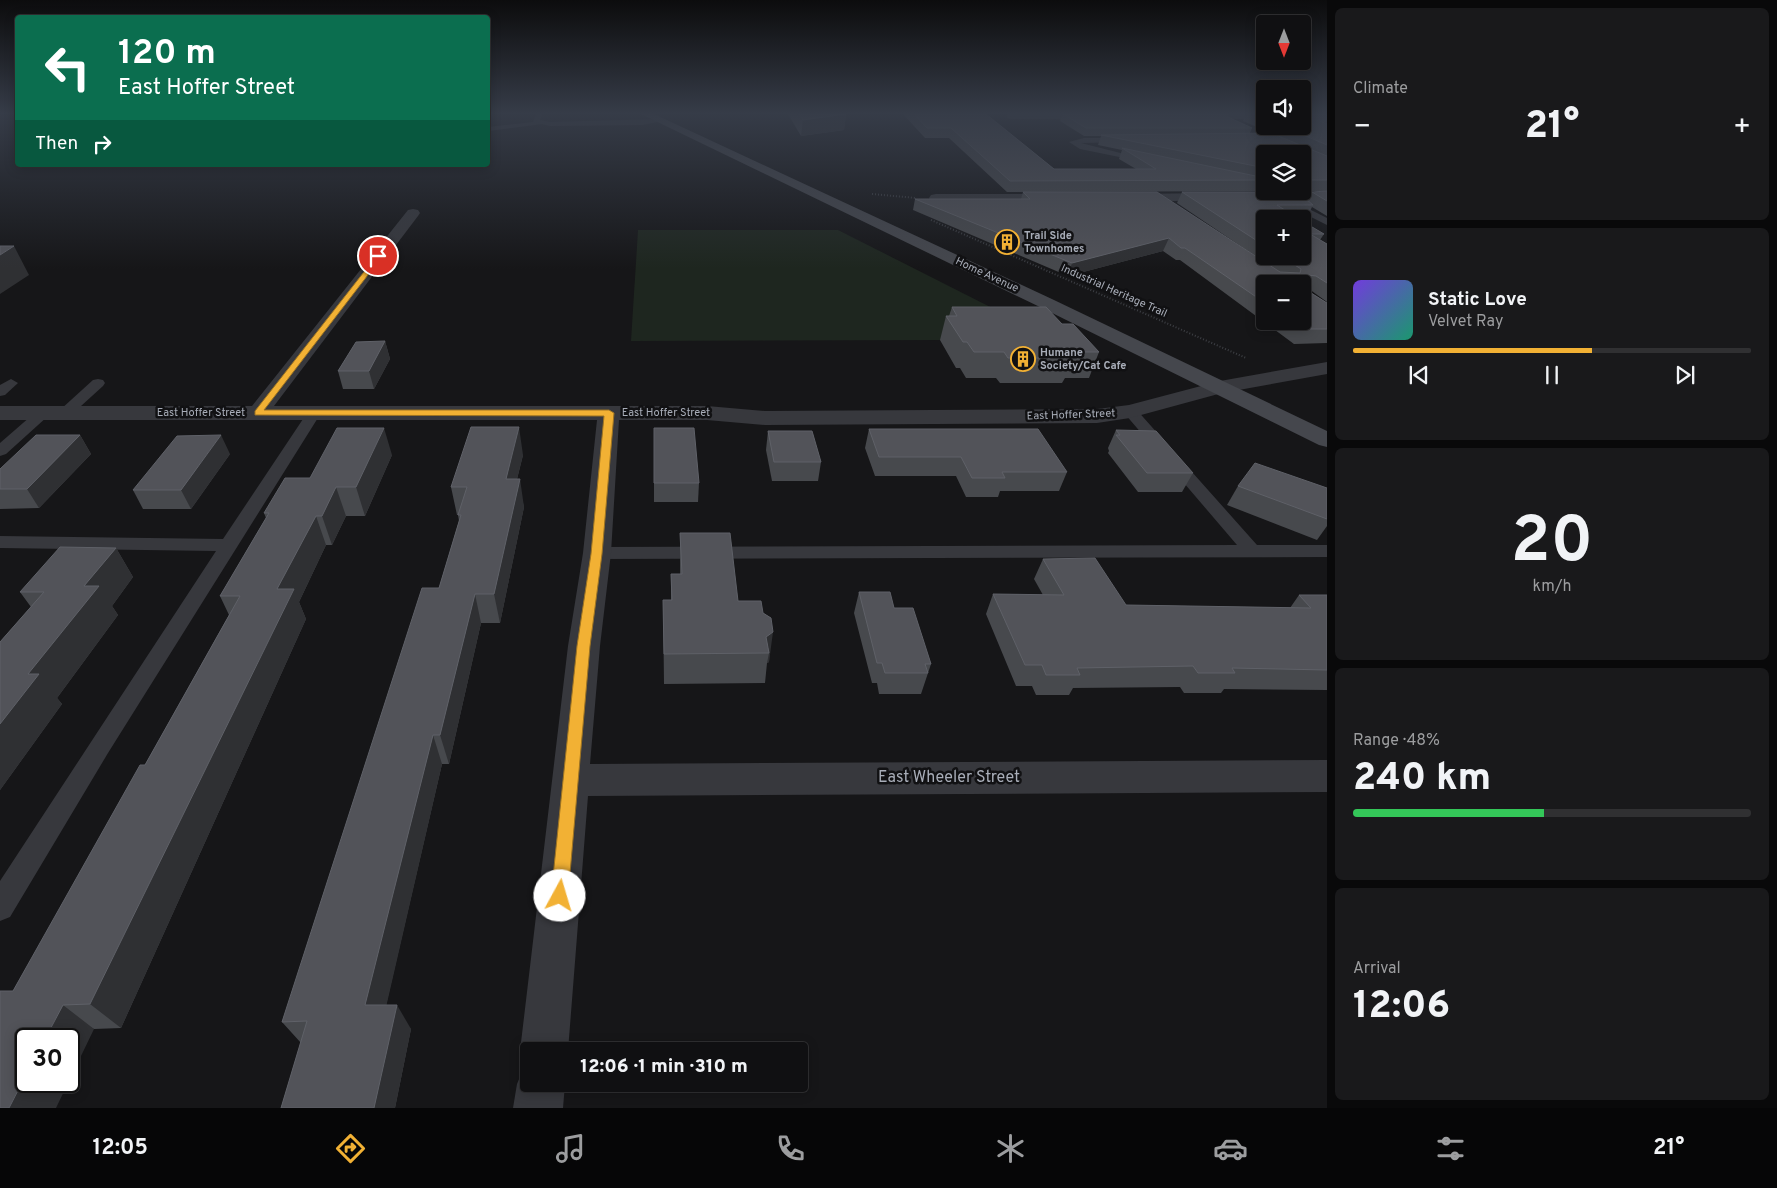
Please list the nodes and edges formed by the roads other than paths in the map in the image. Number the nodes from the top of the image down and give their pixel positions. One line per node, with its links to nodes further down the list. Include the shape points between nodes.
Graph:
1 (755, 166): 15 (main road, Home Avenue)
2 (1327, 197): 8 (street)
3 (936, 198): 4 (street)
4 (1072, 198)
5 (1119, 198): 6 (street)
6 (1157, 198): 7 (street); 11 (street)
7 (1225, 198)
8 (1311, 198)
9 (1297, 200): 12 (lane, via 1308,212)
10 (413, 212): 20 (street)
11 (1181, 214)
12 (1327, 222)
13 (1327, 368): 15 (street, East Hoffer Street)
14 (98, 383): 19 (lane)
15 (1220, 387): 16 (street, East Hoffer Street); 23 (main road, Home Avenue)
16 (1130, 411): 22 (street, East Hoffer Street, via 1097,416 775,418 707,413); 27 (lane)
17 (0, 413): 18 (street, East Hoffer Street)
18 (42, 413): 19 (street, East Hoffer Street); 24 (lane)
19 (65, 413): 20 (street, East Hoffer Street)
20 (258, 413): 21 (street, East Hoffer Street)
21 (314, 413): 22 (street, East Hoffer Street); 26 (lane)
22 (609, 413): 29 (street)
23 (1327, 440)
24 (0, 451)
25 (0, 542): 26 (lane)
26 (227, 545): 32 (lane)
27 (1251, 550): 28 (lane); 29 (lane)
28 (1327, 551)
29 (597, 554): 31 (street)
30 (1327, 776): 31 (street, East Wheeler Street)
31 (571, 780): 33 (street)
32 (0, 906)
33 (545, 1042)
34 (540, 1092): 35 (street)
35 (538, 1108)

